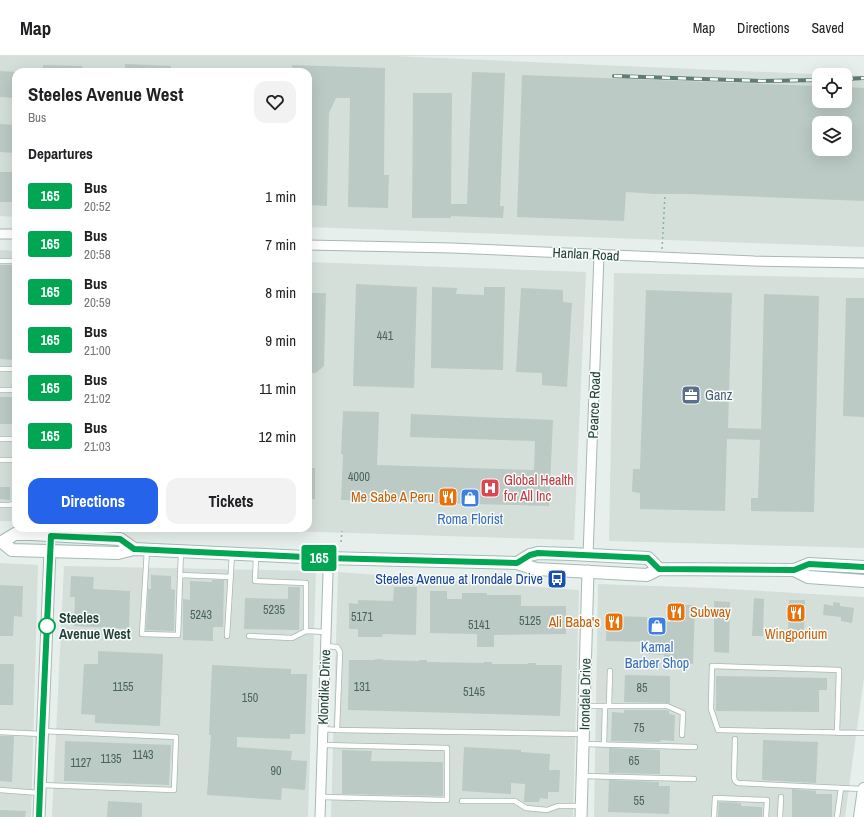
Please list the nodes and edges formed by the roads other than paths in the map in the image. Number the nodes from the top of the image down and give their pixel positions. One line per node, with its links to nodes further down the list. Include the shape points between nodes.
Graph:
1 (0, 234): 2 (street)
2 (12, 234)
3 (312, 245): 4 (street, Hanlan Road)
4 (599, 254): 7 (street, Hanlan Road); 28 (street, Pearce Road)
5 (0, 261): 6 (lane)
6 (12, 261)
7 (864, 263)
8 (0, 369): 9 (lane)
9 (12, 369)
10 (0, 390): 11 (lane)
11 (12, 390)
12 (0, 439): 13 (lane)
13 (12, 439)
14 (0, 460): 15 (lane)
15 (12, 460)
16 (12, 504): 17 (lane)
17 (0, 505)
18 (39, 532): 21 (main road, via 15,534)
19 (51, 532): 23 (main road)
20 (60, 532): 22 (main road, via 120,539)
21 (1, 542): 23 (main road, via 12,550)
22 (134, 549): 23 (main road, via 118,552); 24 (main road)
23 (50, 550): 49 (street)
24 (147, 550): 25 (main road); 35 (lane, via 142,634 178,635)
25 (181, 551): 26 (main road); 35 (lane)
26 (232, 554): 27 (main road); 36 (lane)
27 (256, 555): 29 (main road); 38 (lane, via 255,581 306,583)
28 (588, 556): 30 (main road, via 538,553); 32 (main road, via 648,558); 34 (main road)
29 (326, 558): 30 (main road); 39 (street, Klondike Drive)
30 (517, 563): 34 (main road, via 536,569)
31 (864, 567): 33 (main road, via 809,564)
32 (659, 569): 33 (main road); 34 (main road, via 647,575)
33 (794, 570): 37 (main road, via 808,577)
34 (588, 571): 44 (street, Irondale Drive)
35 (180, 575): 36 (lane)
36 (231, 577): 40 (lane)
37 (864, 581)
38 (306, 631): 39 (lane); 41 (lane, via 292,638)
39 (326, 632): 42 (street, Klondike Drive)
40 (227, 636)
41 (249, 636)
42 (326, 646): 46 (street, Klondike Drive); 47 (lane, via 337,647 340,650)
43 (610, 671): 45 (lane)
44 (584, 706): 45 (lane); 53 (street, Irondale Drive)
45 (607, 706): 52 (lane, via 667,706 683,713); 56 (lane)
46 (323, 729): 47 (lane); 55 (street, Klondike Drive)
47 (337, 730): 53 (lane)
48 (0, 732): 49 (lane)
49 (42, 733): 61 (street); 61 (lane, via 176,737 174,790)
50 (837, 733): 50 (lane, via 718,730 711,709 712,666 839,670); 51 (lane)
51 (864, 733)
52 (682, 735)
53 (584, 739): 56 (lane); 58 (street, Irondale Drive)
54 (735, 739): 60 (lane, via 734,777 738,783)
55 (322, 745): 64 (street, Klondike Drive); 64 (lane, via 448,748 447,800)
56 (604, 745): 57 (lane)
57 (695, 747)
58 (582, 776): 59 (lane); 67 (street, Irondale Drive)
59 (694, 779)
60 (841, 788): 62 (lane); 74 (lane)
61 (40, 789): 63 (lane); 69 (street)
62 (864, 789): 68 (main road)
63 (0, 790)
64 (320, 797): 70 (street, Klondike Drive)
65 (781, 797): 73 (lane)
66 (462, 801): 67 (lane, via 515,801 526,808 547,810 558,806)
67 (582, 812)
68 (862, 816)
69 (39, 817)
70 (320, 817)
71 (714, 817): 72 (lane, via 715,798 767,800)
72 (766, 817)
73 (780, 817)
74 (837, 817)

